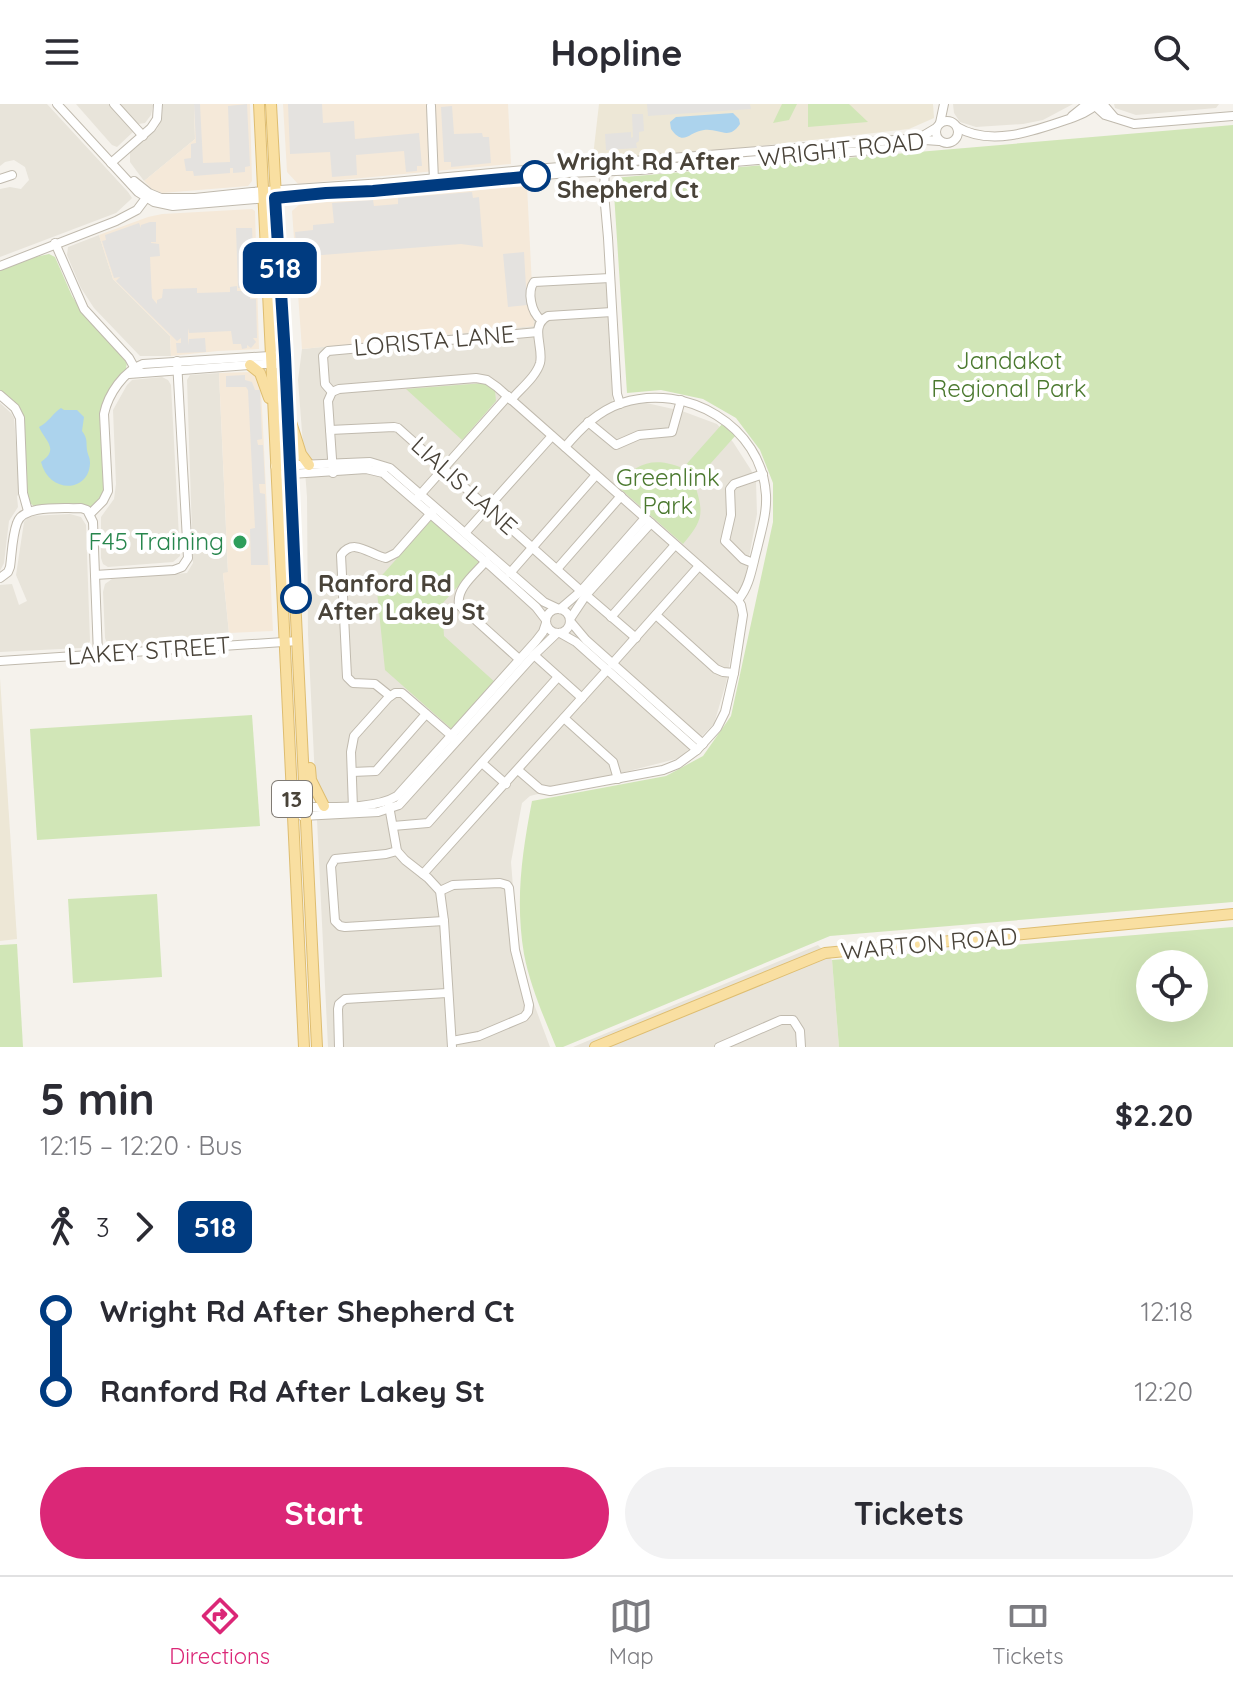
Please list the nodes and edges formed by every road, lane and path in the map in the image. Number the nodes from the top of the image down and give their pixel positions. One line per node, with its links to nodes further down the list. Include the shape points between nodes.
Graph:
1 (60, 104): 17 (street)
2 (114, 104): 13 (street)
3 (158, 104): 13 (street, via 155,124)
4 (259, 104): 22 (main road, 13)
5 (271, 104): 22 (main road, 13)
6 (945, 104): 11 (street)
7 (1095, 104): 10 (street, via 1102,113 1134,124); 12 (street, WRIGHT ROAD, via 1040,130)
8 (1228, 104): 10 (street)
9 (431, 105): 21 (street)
10 (1231, 117)
11 (946, 125): 12 (street, WRIGHT ROAD); 14 (street, WRIGHT ROAD, via 958,132); 15 (street, WRIGHT ROAD, via 936,134); 16 (street, WRIGHT ROAD, via 916,138)
12 (972, 134): 14 (street, WRIGHT ROAD)
13 (143, 136): 17 (street)
14 (957, 138): 15 (street, WRIGHT ROAD, via 948,144)
15 (939, 141): 16 (street, WRIGHT ROAD)
16 (776, 154): 18 (street, WRIGHT ROAD)
17 (112, 161): 23 (street)
18 (600, 168): 21 (street, WRIGHT ROAD); 26 (street)
19 (12, 175): 20 (street)
20 (0, 179)
21 (434, 181): 22 (street, WRIGHT ROAD, via 373,191)
22 (269, 194): 23 (street, WRIGHT ROAD, via 192,202); 30 (main road, 13); 31 (main road, 13)
23 (148, 196): 24 (street, via 137,210 116,221)
24 (55, 243): 25 (street); 34 (street, via 84,309)
25 (0, 266)
26 (610, 278): 27 (street); 28 (street, via 534,282 532,308)
27 (612, 312): 28 (street); 41 (street)
28 (541, 320): 29 (street)
29 (538, 332): 36 (street, LORISTA LANE, via 328,351 323,356 325,384); 38 (street, via 538,368)
30 (285, 359): 31 (street); 42 (main road, 13)
31 (272, 360): 32 (street); 33 (street); 40 (main road, 13)
32 (178, 365): 33 (street); 34 (street); 35 (street); 69 (street, via 188,558 174,570)
33 (250, 365): 40 (main road, via 260,373)
34 (134, 367): 35 (street)
35 (125, 376): 59 (street, via 104,414 108,491)
36 (332, 392): 38 (street, via 476,378 493,383); 44 (street)
37 (0, 395): 57 (street, via 20,418)
38 (509, 398): 45 (street); 49 (street)
39 (681, 400): 41 (street, via 641,398); 43 (street, via 669,433 639,435 616,445); 52 (street, via 711,411 733,427)
40 (273, 403): 50 (main road, 13)
41 (620, 404): 43 (street)
42 (287, 413): 47 (main road); 51 (main road, 13)
43 (588, 422): 46 (street)
44 (330, 430): 48 (street); 49 (street, LIALIS LANE, via 397,427)
45 (552, 436): 46 (street); 56 (street)
46 (565, 447): 53 (street)
47 (309, 465): 48 (street); 51 (street)
48 (332, 468): 51 (street); 55 (street, via 378,471)
49 (444, 468): 55 (street); 56 (street, LIALIS LANE)
50 (276, 470): 51 (street); 80 (main road, 13)
51 (289, 470): 81 (main road, 13)
52 (763, 474): 65 (street, via 766,514); 65 (street, via 730,489 725,541)
53 (596, 475): 54 (street); 63 (street)
54 (621, 496): 60 (street); 67 (street)
55 (419, 497): 58 (street)
56 (488, 508): 61 (street); 63 (street, LIALIS LANE)
57 (28, 511): 59 (street, via 81,508); 70 (street, via 18,520 10,567)
58 (434, 511): 61 (street); 64 (street); 89 (street, via 396,553 386,558 350,546 340,562 347,677)
59 (90, 514): 69 (street)
60 (648, 520): 62 (street); 71 (street)
61 (465, 533): 68 (street)
62 (675, 545): 66 (street); 75 (street)
63 (533, 547): 67 (street, LIALIS LANE); 68 (street)
64 (486, 561): 77 (street); 84 (street, via 457,601)
65 (753, 563): 72 (street)
66 (699, 566): 72 (street); 74 (street)
67 (557, 569): 71 (street, LIALIS LANE)
68 (510, 573): 73 (street)
69 (95, 575): 82 (street)
70 (0, 578)
71 (584, 593): 73 (street); 75 (street, LIALIS LANE); 76 (street)
72 (738, 600): 87 (street, via 743,615)
73 (559, 609): 76 (street); 77 (street, via 549,613)
74 (656, 615): 79 (street); 87 (street, via 716,669)
75 (611, 617): 79 (street, LIALIS LANE)
76 (570, 620): 78 (street, via 567,630); 86 (street)
77 (546, 622): 78 (street); 84 (street)
78 (558, 633): 83 (street); 86 (street)
79 (636, 638): 86 (street)
80 (283, 641): 81 (street, LAKEY STREET); 82 (street, LAKEY STREET); 105 (main road, 13)
81 (298, 641): 95 (main road, 13)
82 (98, 655): 85 (street, LAKEY STREET)
83 (534, 655): 88 (street); 93 (street)
84 (519, 659): 93 (street)
85 (0, 661)
86 (610, 667): 90 (street); 94 (street)
87 (734, 673): 94 (street, via 725,712)
88 (558, 677): 90 (street); 96 (street)
89 (392, 694): 91 (street, via 402,693); 98 (street, via 354,736)
90 (582, 698): 92 (street)
91 (426, 714): 93 (street); 98 (street, via 376,771)
92 (564, 718): 97 (street); 99 (street, via 613,762)
93 (454, 739): 101 (street, via 408,797)
94 (700, 747): 99 (street, via 671,767)
95 (303, 751): 102 (main road); 104 (main road, 13)
96 (482, 763): 100 (street); 106 (street, via 428,823)
97 (518, 770): 99 (street, via 547,792); 100 (street)
98 (352, 772): 103 (street)
99 (618, 779)
100 (506, 784): 108 (street)
101 (389, 805): 103 (street); 106 (street)
102 (324, 806): 103 (street); 104 (street)
103 (354, 809): 104 (street)
104 (306, 811): 105 (street); 112 (main road, 13)
105 (292, 812): 114 (main road, 13)
106 (393, 826): 107 (street)
107 (397, 851): 108 (street); 111 (street, via 335,859 335,921 345,927)
108 (423, 874): 109 (street)
109 (440, 891): 111 (street); 115 (street, via 457,885 507,885 529,1005 524,1017)
110 (1230, 918): 119 (main road, WARTON ROAD, via 825,953)
111 (444, 921): 113 (street)
112 (314, 976): 114 (main road, via 312,1010); 117 (main road, 13)
113 (447, 993): 115 (street); 118 (street, via 345,999 338,1009)
114 (304, 1023): 116 (main road, 13)
115 (452, 1044)
116 (304, 1047)
117 (317, 1047)
118 (339, 1047)
119 (595, 1047)
120 (721, 1047): 121 (street, via 781,1020 793,1020)
121 (801, 1047)

